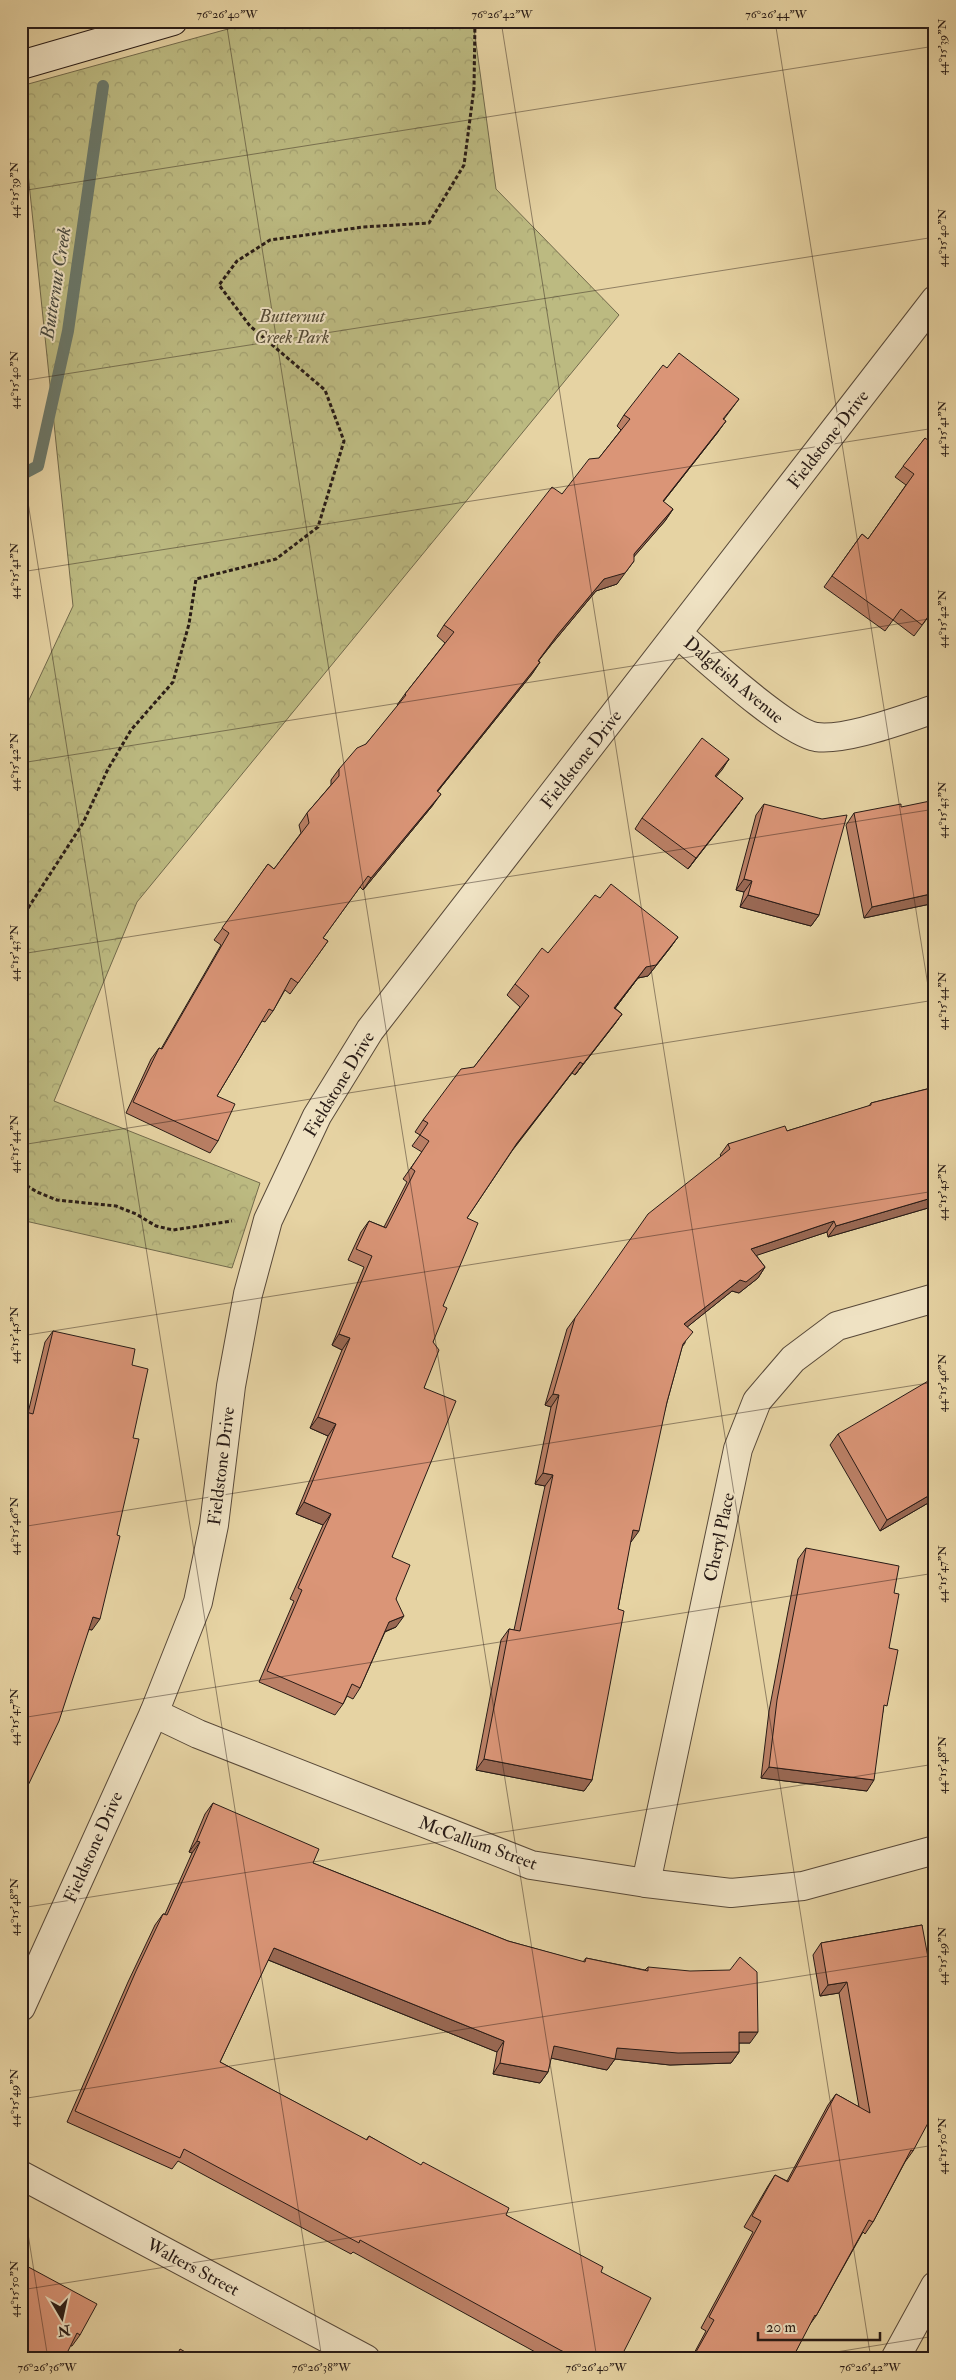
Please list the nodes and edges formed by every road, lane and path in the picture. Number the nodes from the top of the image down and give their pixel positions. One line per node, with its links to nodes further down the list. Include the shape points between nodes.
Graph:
1 (173, 21): 3 (street)
2 (475, 21): 7 (path, via 474,88 464,165 429,222 270,240 237,261 220,285 250,326 325,390 344,441 318,527 276,559 196,579 189,624 173,682 131,730 108,769 84,823)
3 (21, 65)
4 (935, 300): 5 (street, Fieldstone Drive)
5 (678, 634): 6 (street, Dalgleish Avenue, via 789,726 815,737 844,735); 9 (street, Fieldstone Drive, via 370,1030 316,1116)
6 (935, 709)
7 (21, 919)
8 (21, 1182): 9 (path, via 57,1200 116,1206 156,1226 173,1230 234,1221)
9 (268, 1220): 11 (street, Fieldstone Drive, via 248,1294 231,1386 214,1525 198,1602)
10 (935, 1298): 13 (street, Cheryl Place, via 837,1326 793,1358 757,1401 738,1449)
11 (154, 1713): 13 (street, McCallum Street, via 198,1734 531,1865); 14 (street, Fieldstone Drive)
12 (935, 1850): 13 (street, McCallum Street, via 802,1886 731,1893)
13 (646, 1884)
14 (21, 2007)
15 (21, 2175): 17 (street, Walters Street)
16 (935, 2286): 18 (street)
17 (366, 2359)
18 (895, 2359)

